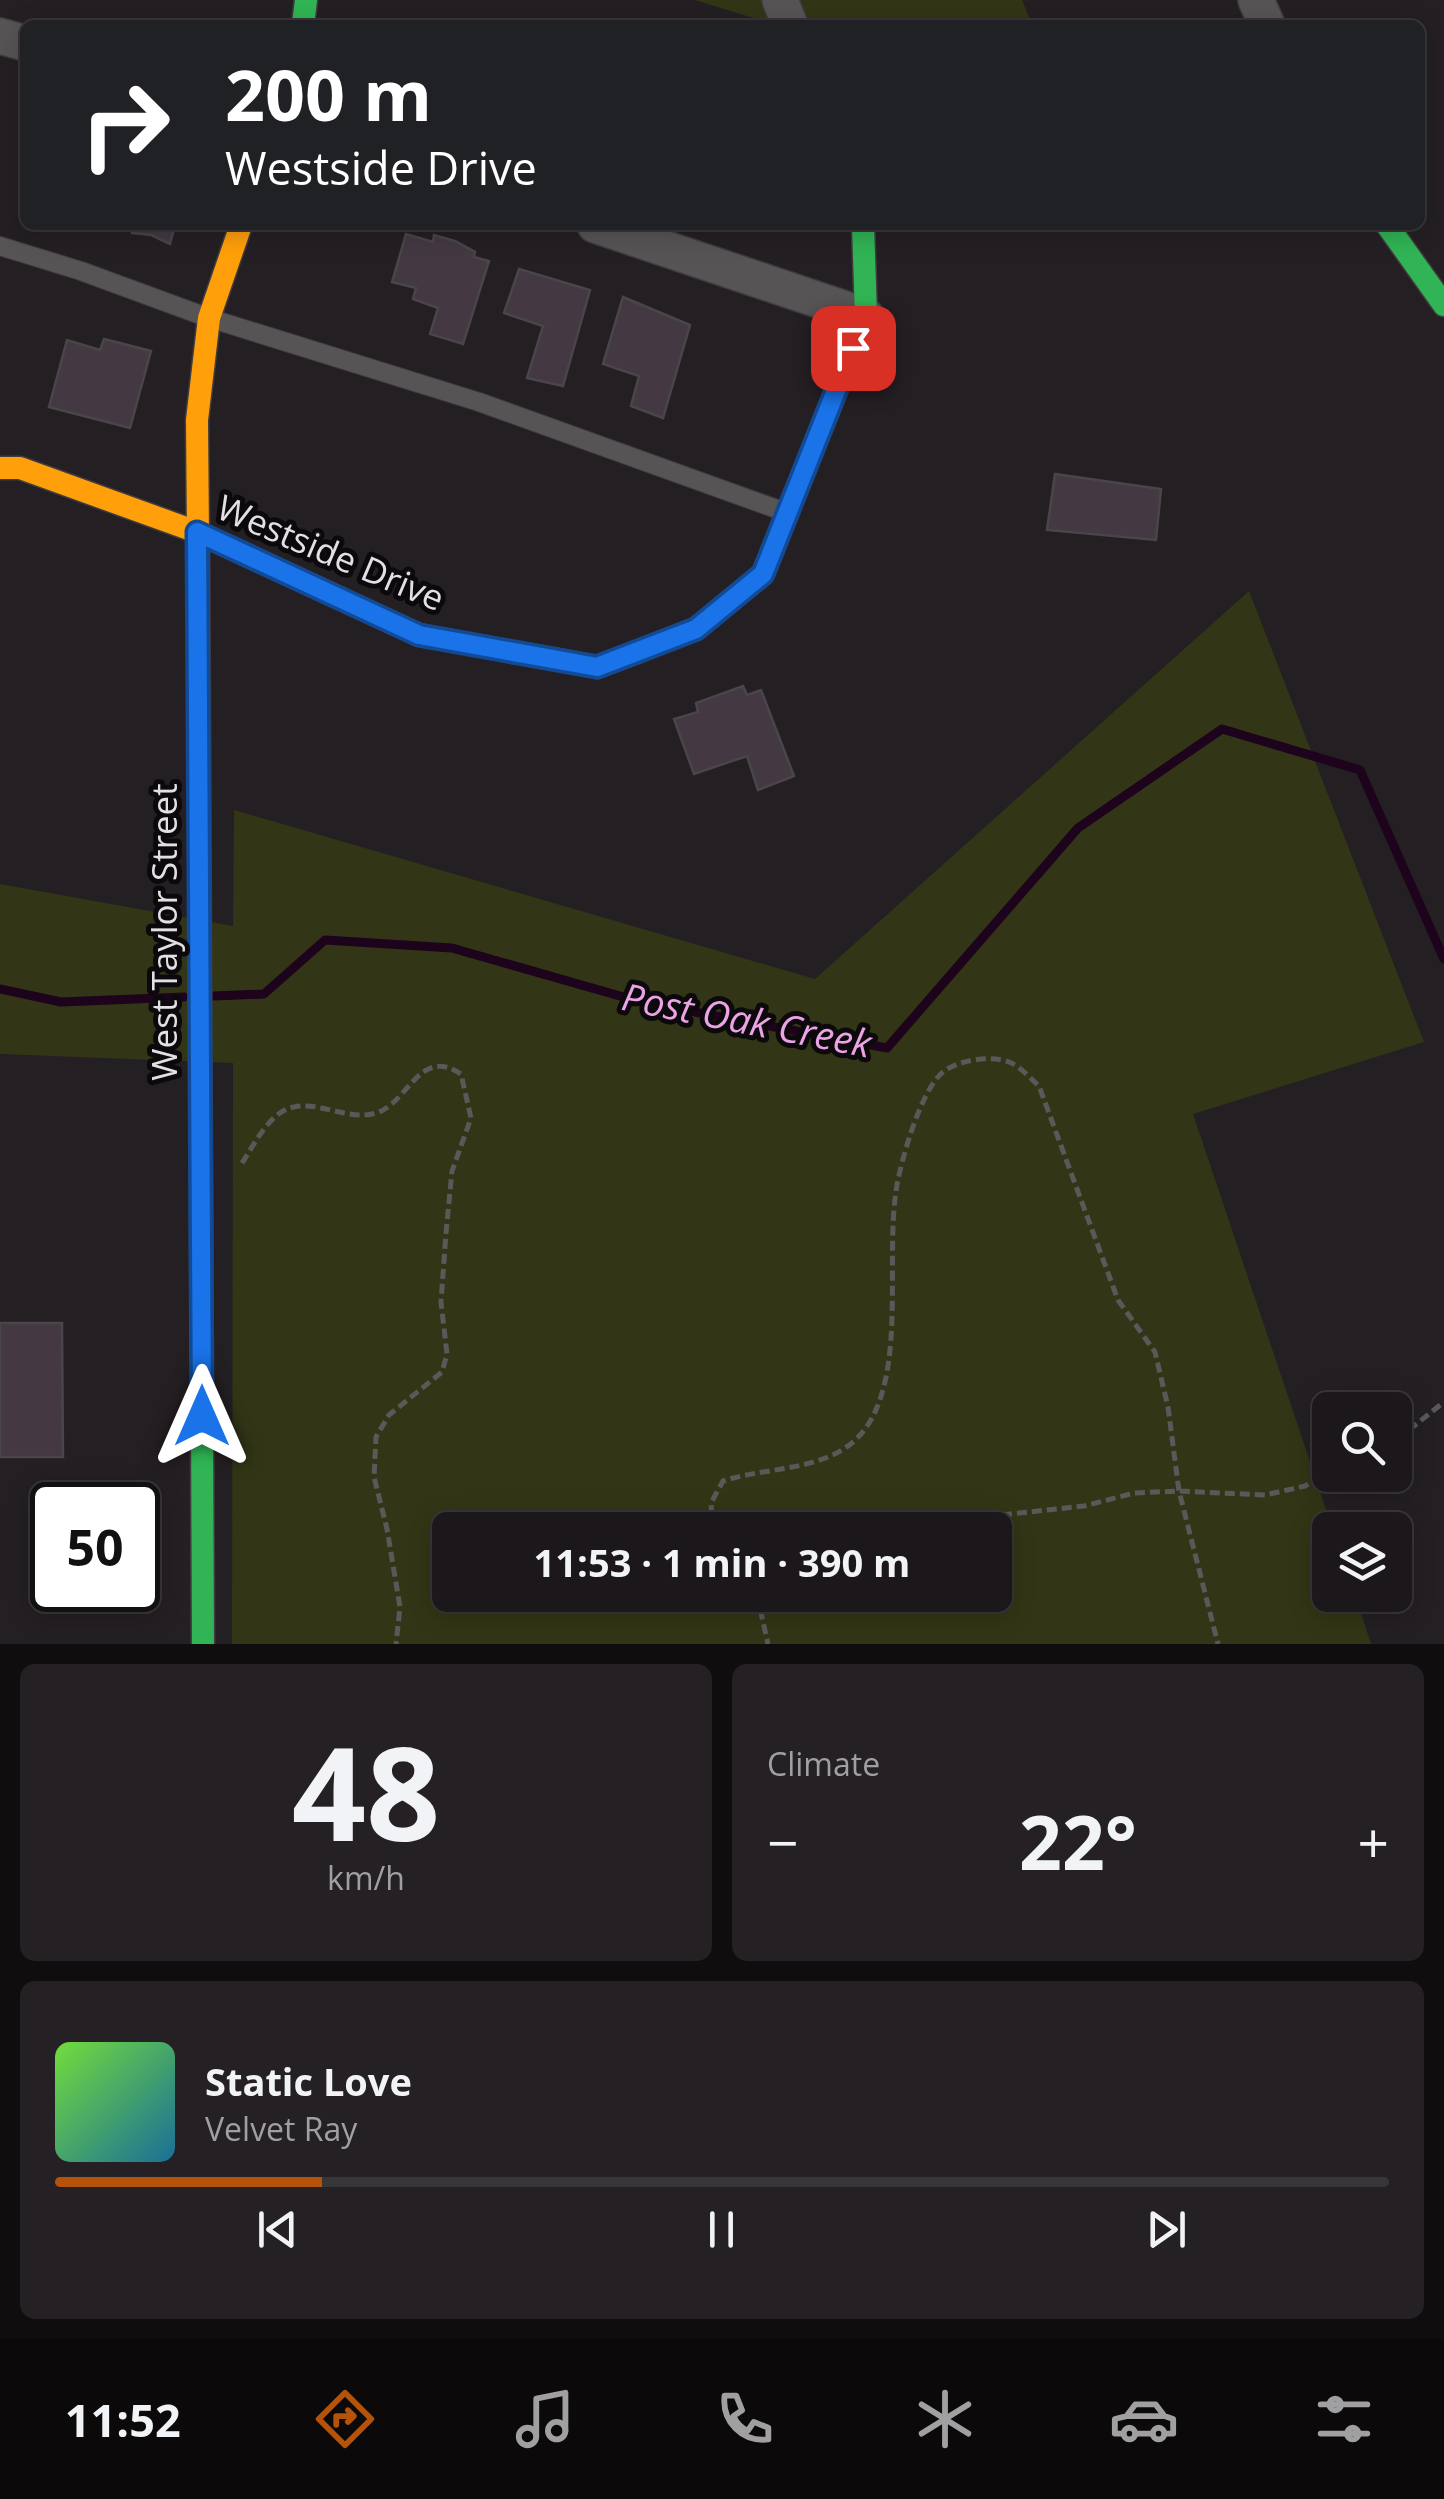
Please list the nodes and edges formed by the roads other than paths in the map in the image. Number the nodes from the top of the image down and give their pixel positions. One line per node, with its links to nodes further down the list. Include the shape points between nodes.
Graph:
1 (238, 230): 8 (main road, West Taylor Street)
2 (610, 230): 7 (street)
3 (864, 230): 7 (main road)
4 (1391, 230): 6 (main road)
5 (0, 246): 8 (lane)
6 (1444, 305)
7 (866, 316): 10 (main road, Westside Drive)
8 (209, 318): 10 (lane, via 478,402); 11 (main road, West Taylor Street, via 198,420)
9 (0, 468): 11 (main road, Westside Drive, via 20,468)
10 (789, 513): 11 (main road, Westside Drive, via 763,574 696,629 597,667 419,635)
11 (197, 532): 12 (main road, West Taylor Street)
12 (203, 1644)

